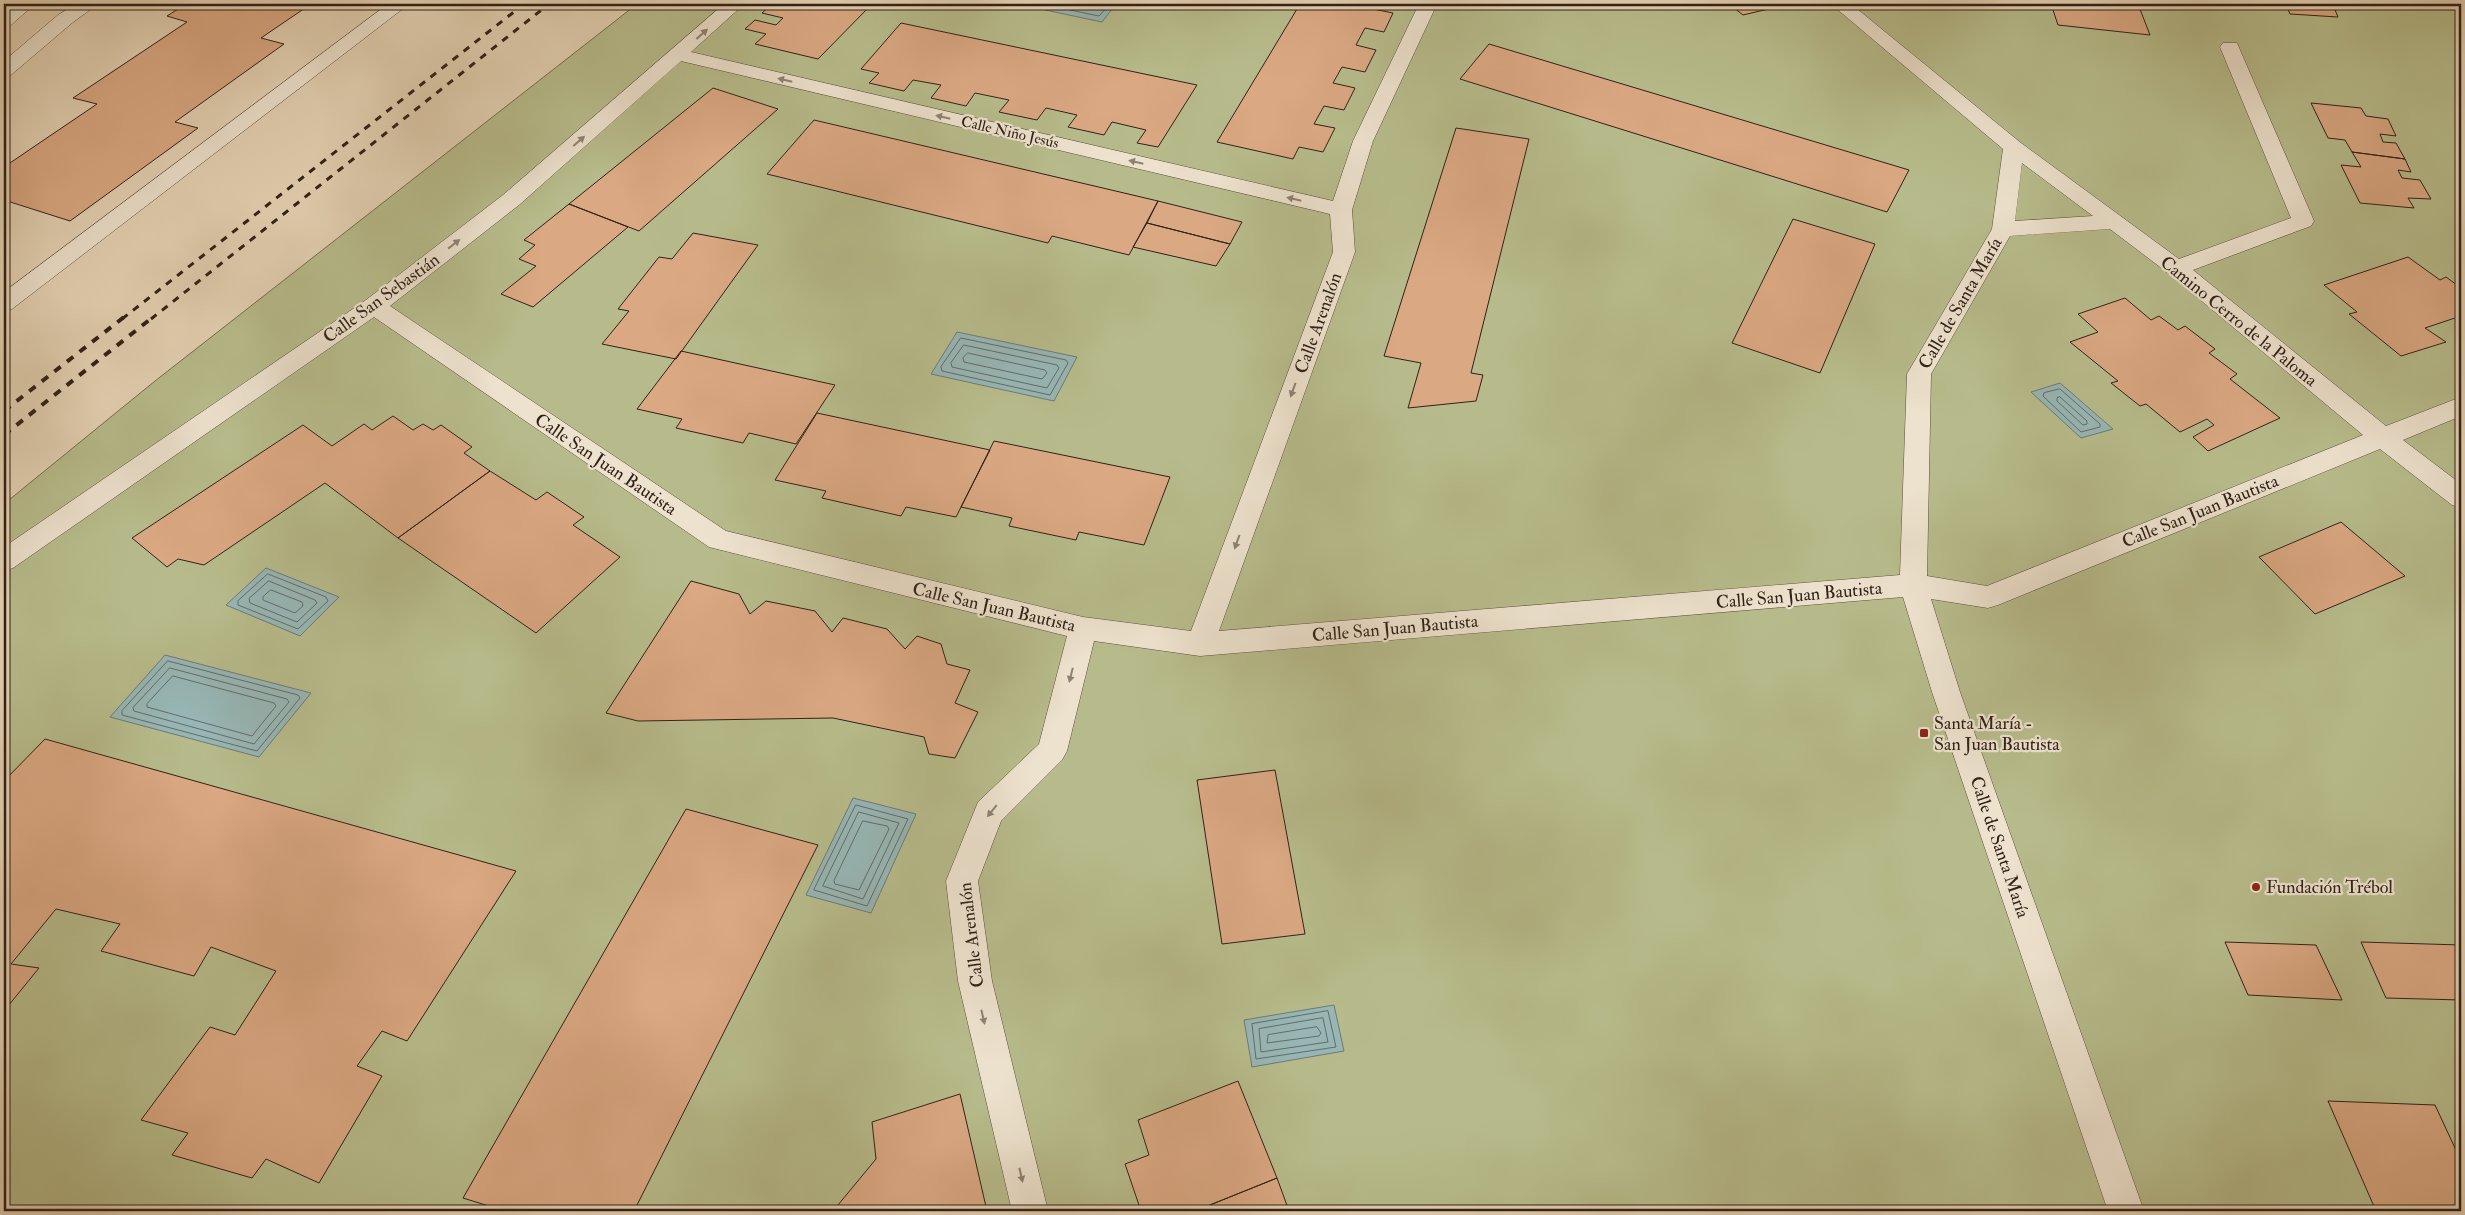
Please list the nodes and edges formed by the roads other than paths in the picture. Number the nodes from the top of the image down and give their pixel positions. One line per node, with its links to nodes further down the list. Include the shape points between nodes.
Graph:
1 (26, 4): 7 (street)
2 (89, 4): 10 (street, via 65,19)
3 (400, 4): 16 (street)
4 (735, 4): 9 (street, Calle San Sebastián, one-way to 4)
5 (1428, 4): 12 (street, Calle Arenalón, via 1363,141)
6 (1840, 4): 11 (street)
7 (4, 21)
8 (2230, 47): 15 (street, via 2303,221)
9 (678, 55): 12 (street, Calle Niño Jesús, one-way to 9); 17 (street, Calle San Sebastián, one-way to 9, via 511,200)
10 (4, 71)
11 (2014, 147): 13 (street, Camino Cerro de la Paloma); 14 (street, Calle de Santa María)
12 (1341, 210): 24 (street, Calle Arenalón, one-way to 24, via 1344,252)
13 (2115, 222): 14 (street, Calle de Santa María); 15 (street, Camino Cerro de la Paloma)
14 (2003, 229): 22 (street, Calle de Santa María, via 1919,374)
15 (2176, 268): 19 (street, Camino Cerro de la Paloma)
16 (4, 302)
17 (374, 306): 21 (street, Calle San Sebastián); 23 (street, Calle San Juan Bautista, via 718,540)
18 (2461, 406): 19 (street, Calle San Juan Bautista)
19 (2382, 437): 20 (street, Camino Cerro de la Paloma); 22 (street, Calle San Juan Bautista, via 1988,597)
20 (2461, 498)
21 (4, 561)
22 (1913, 585): 24 (street, Calle San Juan Bautista); 26 (street, Calle de Santa María, via 1982,796)
23 (1083, 628): 24 (street, Calle San Juan Bautista); 25 (street, Calle Arenalón, one-way to 25, via 1052,751 989,812 962,881 975,981)
24 (1200, 644)
25 (1030, 1211)
26 (2126, 1211)

